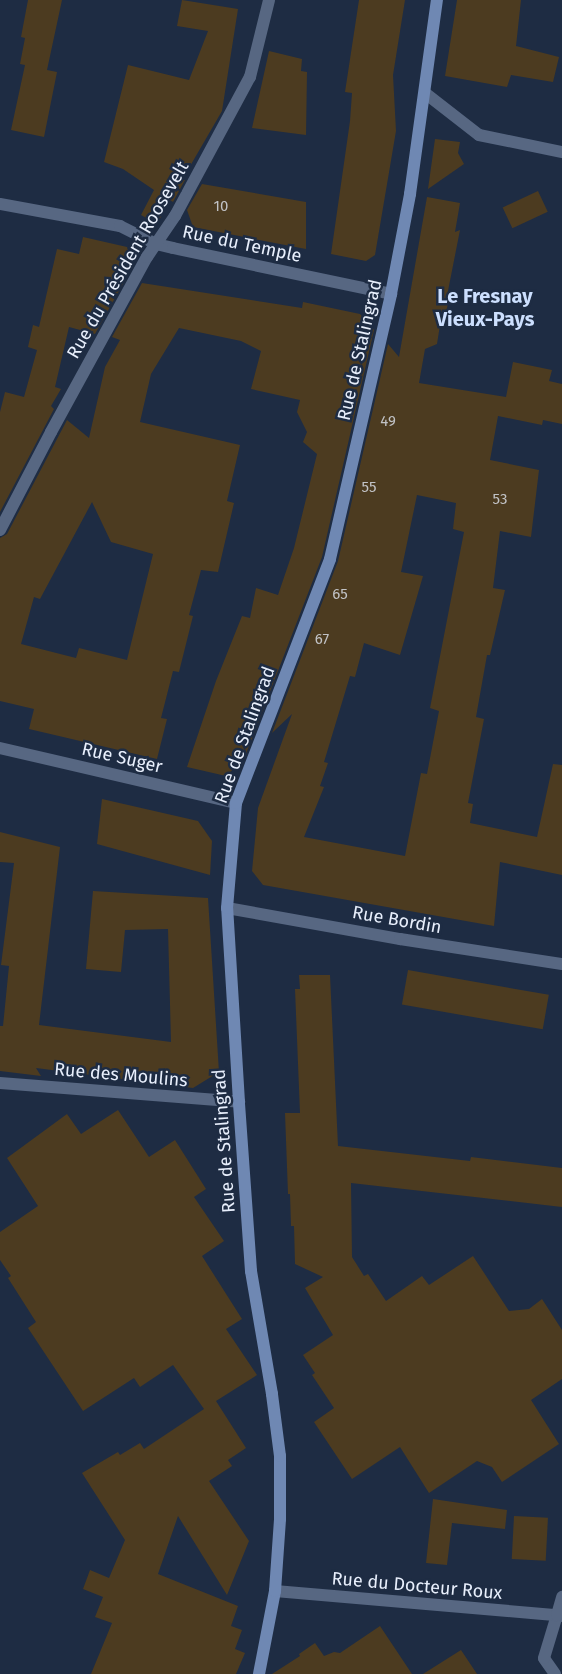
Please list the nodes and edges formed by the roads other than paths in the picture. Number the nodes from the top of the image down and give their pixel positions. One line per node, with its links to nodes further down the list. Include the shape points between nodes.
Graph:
1 (269, 0): 6 (street, Rue du Président Roosevelt, via 250,77 175,216)
2 (437, 0): 3 (main road, Rue de Stalingrad)
3 (425, 93): 4 (street, via 479,135); 7 (main road, Rue de Stalingrad)
4 (562, 152)
5 (0, 204): 6 (street, Rue du Temple, via 120,226)
6 (156, 244): 7 (street, Rue du Temple); 8 (street, Rue du Président Roosevelt)
7 (391, 294): 10 (main road, Rue de Stalingrad, via 330,558)
8 (0, 530)
9 (0, 748): 10 (street, Rue Suger)
10 (236, 803): 11 (main road, Rue de Stalingrad)
11 (227, 908): 12 (street, Rue Bordin); 14 (main road, Rue de Stalingrad)
12 (562, 964)
13 (0, 1083): 14 (street, Rue des Moulins)
14 (239, 1102): 15 (main road, Rue de Stalingrad, via 251,1271 280,1456)
15 (275, 1591): 17 (street, Rue du Docteur Roux); 18 (main road, Rue de Stalingrad)
16 (562, 1597): 17 (street)
17 (560, 1616): 19 (street, via 544,1658)
18 (259, 1674)
19 (555, 1674)

